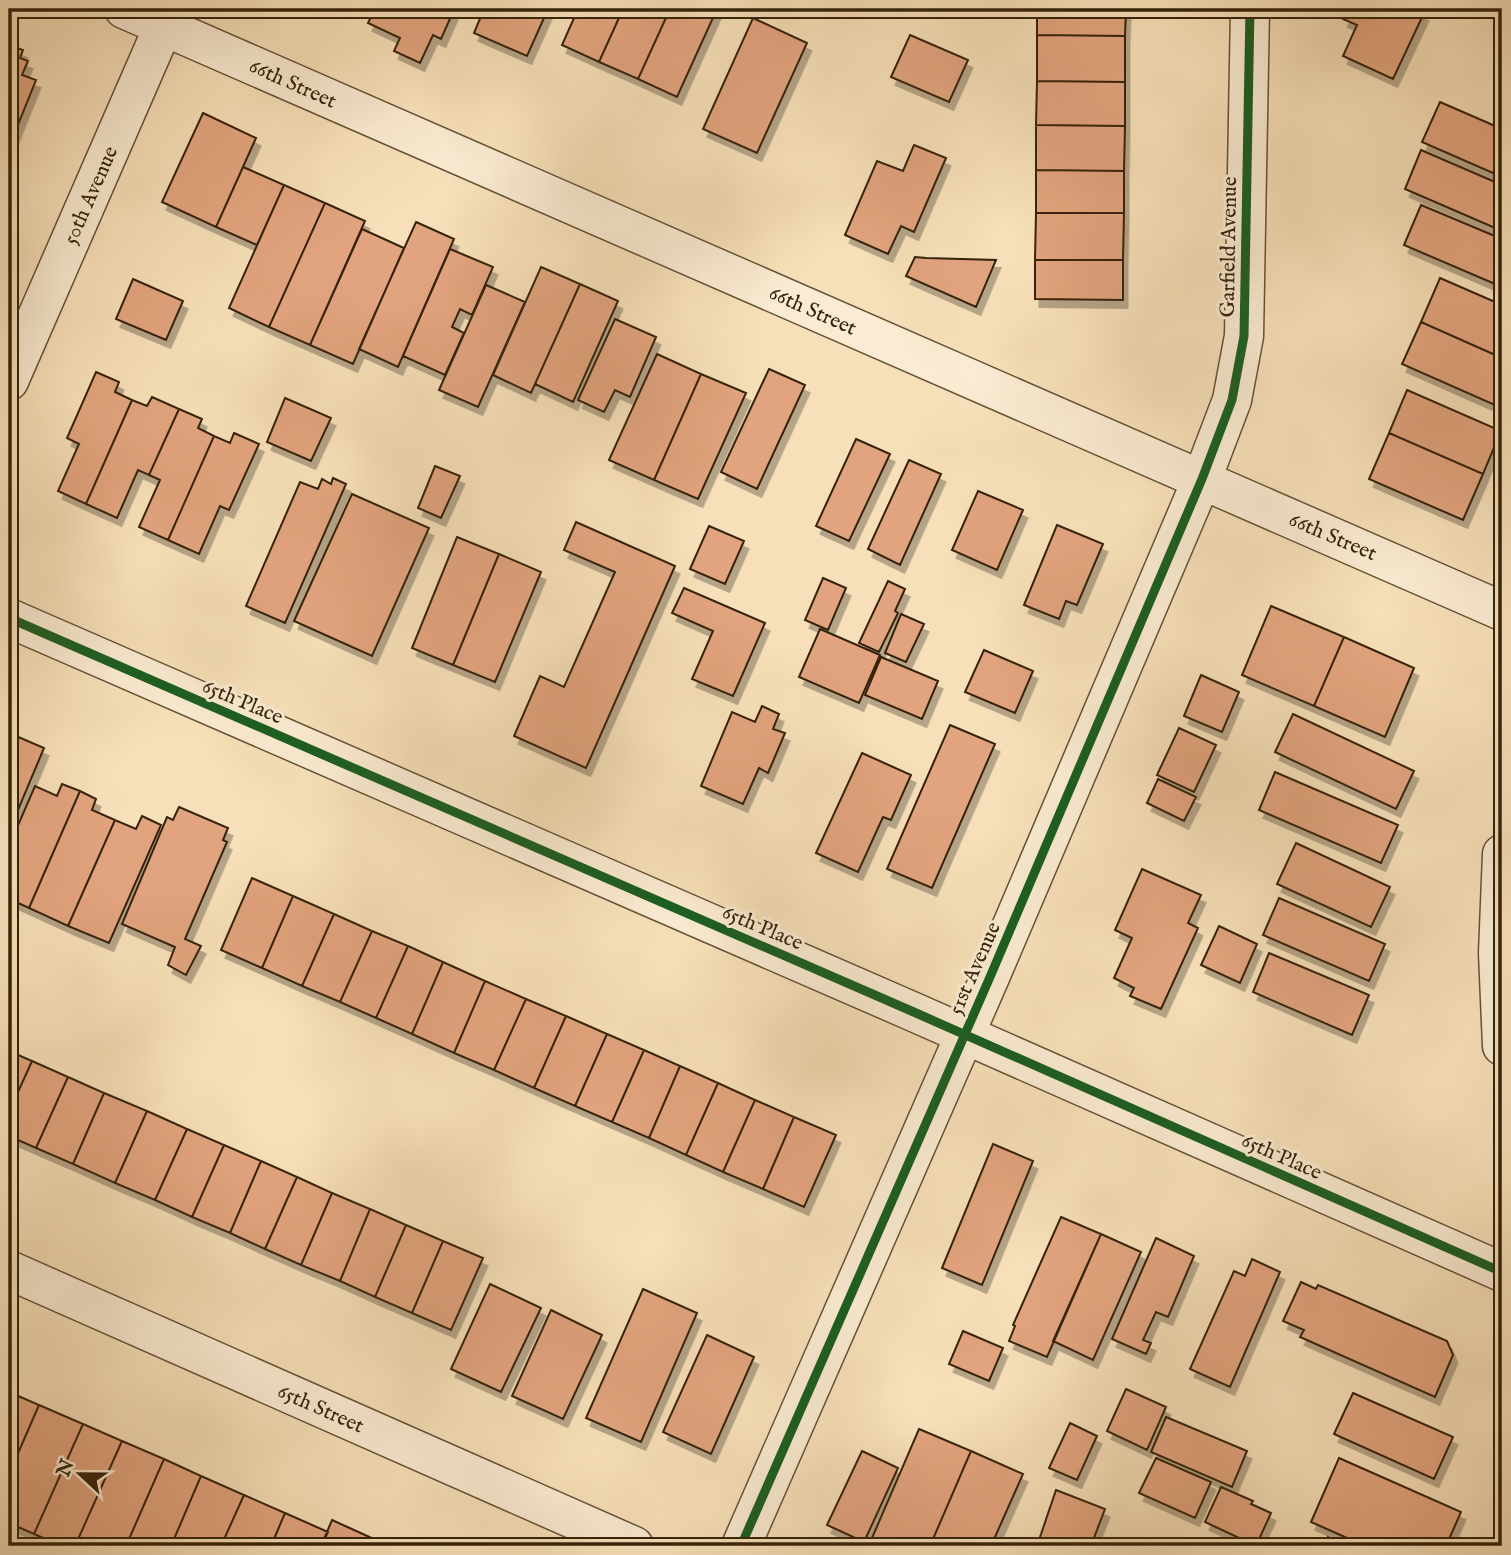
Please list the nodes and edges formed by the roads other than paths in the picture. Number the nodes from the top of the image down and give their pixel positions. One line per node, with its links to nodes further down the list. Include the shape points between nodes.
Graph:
1 (124, 9): 3 (street, 66th Street)
2 (1250, 9): 5 (street, Garfield Avenue, via 1244,337 1232,400)
3 (167, 18): 4 (street, 50th Avenue); 5 (street, 66th Street)
4 (9, 382)
5 (1202, 479): 6 (street, 66th Street); 9 (street, 51st Avenue)
6 (1502, 611)
7 (9, 618): 9 (street, 65th Place)
8 (1502, 854): 10 (street, via 1498,953)
9 (964, 1034): 12 (street, 65th Place); 14 (street, 51st Avenue)
10 (1502, 1046)
11 (9, 1270): 13 (street, 65th Street)
12 (1502, 1272)
13 (634, 1546)
14 (741, 1546)

